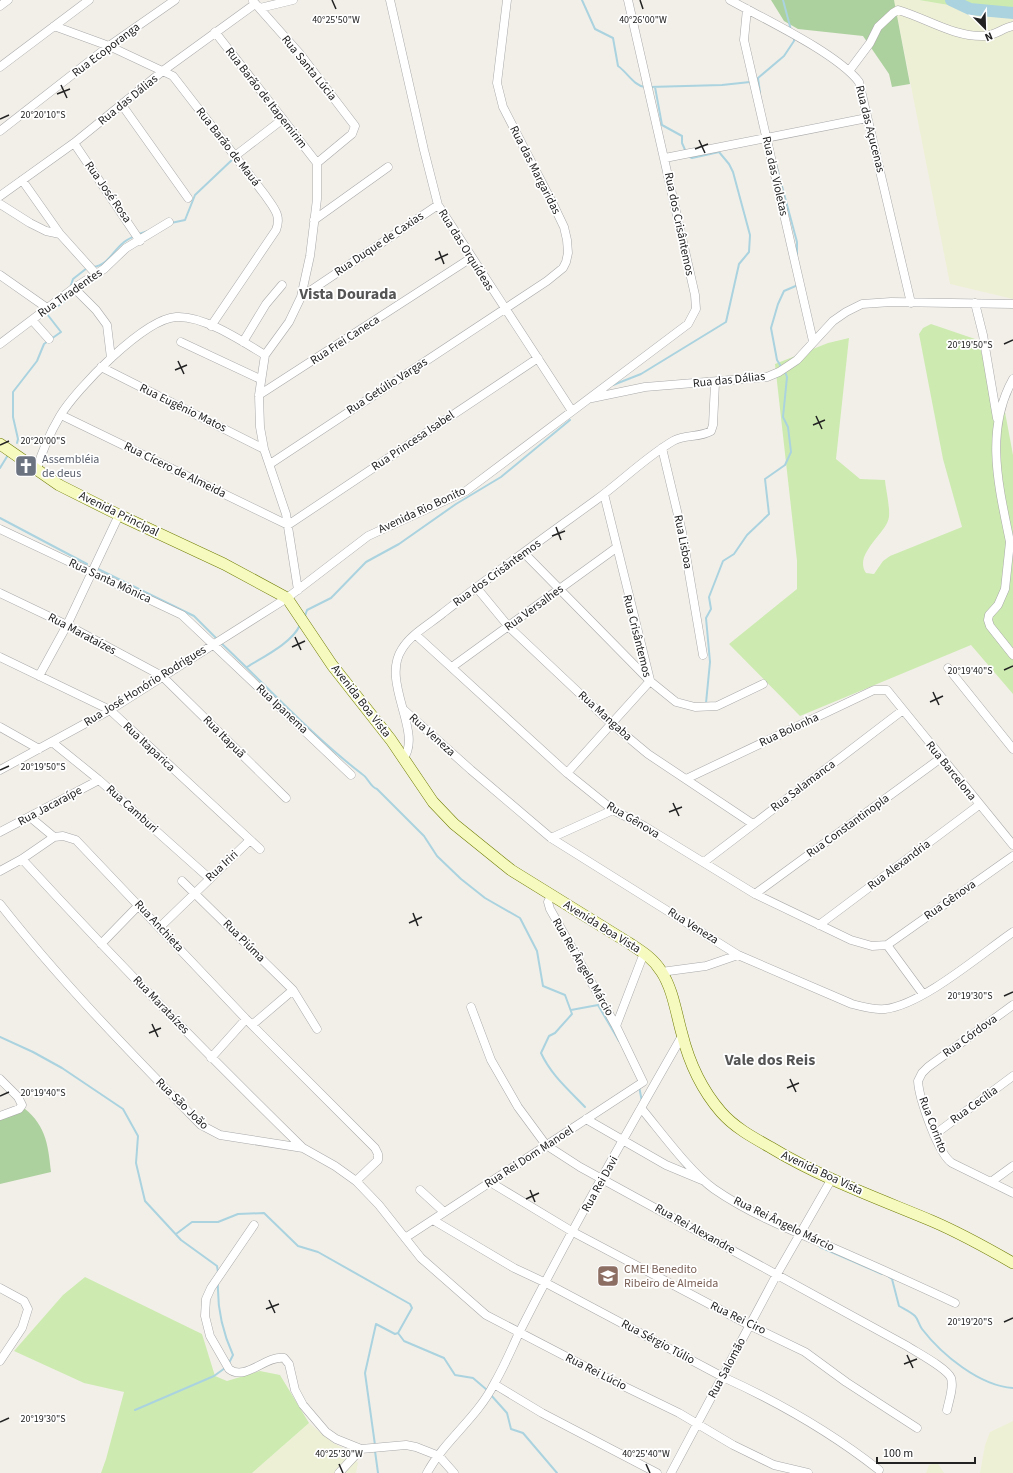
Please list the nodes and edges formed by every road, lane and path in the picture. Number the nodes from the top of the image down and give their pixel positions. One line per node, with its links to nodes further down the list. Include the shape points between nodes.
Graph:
1 (8, 0): 10 (street)
2 (89, 0): 12 (street)
3 (174, 0): 15 (street, Rua Ecoporanga)
4 (293, 0): 9 (street, Rua das Dálias)
5 (390, 0): 33 (street, Rua das Orquídeas)
6 (507, 0): 48 (street, Rua das Margaridas, via 497,83 500,96 503,107 564,227 568,253 566,262 558,274)
7 (628, 0): 26 (street, Rua dos Crisântemos)
8 (730, 0): 11 (street, Rua das Açucenas)
9 (256, 4): 14 (street, Rua das Dálias); 27 (street, Rua Santa Lúcia, via 300,54 355,126 352,134)
10 (0, 6)
11 (747, 9): 18 (street, Rua das Açucenas, via 817,49); 23 (street, Rua das Violetas, via 744,40)
12 (54, 26): 15 (street, Rua Barão de Mauá); 16 (street)
13 (1013, 26): 18 (street, via 983,36 949,29 898,10 878,27 870,43)
14 (215, 32): 17 (street, Rua das Dálias); 21 (street, Rua Barão de Itapemirim)
15 (109, 46): 17 (street, Rua Barão de Mauá); 22 (street, Rua Ecoporanga)
16 (0, 66)
17 (164, 70): 19 (street, Rua das Dálias); 25 (street, Rua Barão de Mauá, via 179,83)
18 (849, 71): 20 (street, Rua das Açucenas, via 859,82)
19 (122, 105): 24 (street, Rua das Dálias); 31 (street)
20 (867, 118): 23 (street); 44 (street, Rua das Açucenas)
21 (283, 119): 25 (street); 27 (street, Rua Barão de Itapemirim)
22 (0, 131)
23 (766, 138): 26 (street); 52 (street, Rua das Violetas)
24 (74, 144): 29 (street, Rua das Dálias); 37 (street, Rua José Rosa)
25 (236, 156): 50 (street, Rua Barão de Mauá, via 277,213 279,221 276,230)
26 (665, 158): 64 (street, Rua dos Crisântemos, via 696,309 688,324)
27 (317, 163): 34 (street)
28 (388, 167): 34 (street)
29 (22, 180): 30 (street, Rua das Dálias); 36 (street)
30 (0, 196)
31 (188, 198)
32 (0, 204): 36 (street, via 30,223 46,231)
33 (438, 205): 38 (street, Rua das Orquídeas); 43 (street, Rua Duque de Caxias)
34 (314, 220): 43 (street, via 310,256)
35 (169, 222): 37 (street, Rua Tiradentes)
36 (60, 234): 39 (street)
37 (140, 241): 39 (street, Rua Tiradentes, via 126,248)
38 (471, 258): 48 (street, Rua das Orquídeas); 63 (street, Rua Frei Caneca)
39 (96, 274): 42 (street, Rua Tiradentes)
40 (0, 275): 47 (street)
41 (282, 285): 54 (street, via 266,304)
42 (74, 288): 47 (street, Rua Tiradentes); 57 (street, via 107,325)
43 (301, 297): 56 (street, via 289,322)
44 (911, 303): 45 (street, Rua das Dálias); 52 (street, Rua das Dálias, via 873,303 853,308 833,321)
45 (975, 303): 46 (street, Rua das Dálias); 67 (street)
46 (1013, 304)
47 (47, 308): 49 (street, Rua Tiradentes)
48 (504, 309): 58 (street, Rua das Orquídeas); 71 (street, Rua Getúlio Vargas)
49 (32, 320): 51 (street); 55 (street, Rua Tiradentes)
50 (211, 326): 54 (street); 57 (street, via 183,317 168,318 146,329)
51 (49, 339)
52 (813, 341): 62 (street, Rua das Dálias, via 797,360 779,372 753,380)
53 (181, 342): 60 (street)
54 (243, 342): 56 (street)
55 (0, 344)
56 (265, 355): 60 (street)
57 (111, 358): 59 (street)
58 (538, 358): 65 (street, Rua das Orquídeas); 75 (street, Rua Princesa Isabel)
59 (101, 368): 66 (street); 70 (street, Rua Eugênio Matos)
60 (260, 379): 63 (street)
61 (1013, 379): 67 (street)
62 (716, 382): 64 (street, Rua das Dálias, via 645,387); 69 (street, Rua dos Crisântemos, via 711,432 682,437)
63 (259, 395): 70 (street)
64 (588, 399): 65 (street, Rua dos Crisântemos)
65 (573, 409): 81 (street, Avenida Rio Bonito, via 466,491 368,536)
66 (61, 415): 72 (street, via 42,451); 75 (street, Rua Cícero de Almeida)
67 (997, 421): 90 (street, via 996,463 1010,550 1005,590 988,620)
68 (0, 444): 72 (street, Avenida Principal)
69 (662, 448): 73 (street, Rua dos Crisântemos); 89 (street, Rua Lisboa, via 682,532)
70 (264, 449): 71 (street)
71 (270, 464): 75 (street)
72 (37, 470): 74 (street, Avenida Principal)
73 (604, 494): 77 (street, Rua Crisântemos); 78 (street, Rua dos Crisântemos)
74 (119, 515): 79 (street); 84 (street, Avenida Principal, via 245,574)
75 (288, 524): 81 (street)
76 (0, 529): 79 (street, Rua Santa Mônica)
77 (616, 548): 82 (street, Rua Versalhes); 96 (street, Rua Crisântemos)
78 (524, 553): 80 (street, Rua dos Crisântemos); 82 (street)
79 (91, 572): 85 (street); 88 (street, Rua Santa Mônica, via 182,615)
80 (476, 587): 86 (street, Rua Mangaba); 87 (street, Rua dos Crisântemos)
81 (298, 590): 84 (street, Avenida Rio Bonito)
82 (560, 590): 86 (street, Rua Versalhes); 96 (street)
83 (0, 593): 85 (street, Rua Marataízes)
84 (287, 598): 88 (street, Rua José Honório Rodrigues); 108 (street, Avenida Boa Vista, via 332,666)
85 (67, 625): 94 (street); 95 (street, Rua Marataízes)
86 (509, 627): 92 (street, Rua Versalhes); 102 (street, Rua Mangaba)
87 (416, 635): 92 (street, Rua Gênova); 100 (street, Rua dos Crisântemos, via 402,649 395,665 395,681)
88 (213, 644): 95 (street, Rua José Honório Rodrigues); 111 (street, Rua Ipanema)
89 (703, 655)
90 (1013, 655)
91 (0, 657): 94 (street, Rua Itaparica)
92 (452, 667): 110 (street, Rua Gênova)
93 (948, 668): 106 (street)
94 (39, 676): 99 (street, Rua Itaparica)
95 (162, 676): 99 (street, Rua José Honório Rodrigues); 114 (street, Rua Itapuã)
96 (650, 681): 97 (street, via 676,702 685,706 706,708 728,702); 102 (street, Rua Crisântemos)
97 (763, 684)
98 (891, 694): 101 (street, Rua Barcelona); 112 (street, Rua Bolonha, via 887,690 874,690)
99 (110, 710): 104 (street, Rua José Honório Rodrigues); 122 (street, Rua Itaparica)
100 (404, 710): 108 (street, Rua dos Crisântemos, via 408,750); 121 (street, Rua Veneza)
101 (903, 710): 107 (street, Rua Barcelona); 118 (street, Rua Salamanca)
102 (612, 724): 110 (street, Rua Crisântemos); 112 (street, Rua Mangaba, via 648,754)
103 (0, 727): 105 (street)
104 (52, 742): 105 (street, Rua José Honório Rodrigues); 113 (street, Rua Camburi)
105 (39, 749): 109 (street, Rua José Honório Rodrigues)
106 (1013, 749)
107 (941, 758): 115 (street, Rua Barcelona); 132 (street, Rua Constantinopla)
108 (403, 759): 133 (street, Avenida Boa Vista, via 433,802 454,824 511,870)
109 (0, 770)
110 (567, 773): 116 (street, Rua Gênova)
111 (351, 775)
112 (686, 779): 118 (street, Rua Mangaba)
113 (100, 780): 117 (street, Rua Jacaraípe); 129 (street, Rua Camburi)
114 (286, 798)
115 (979, 805): 123 (street, Rua Barcelona); 136 (street, Rua Alexandria)
116 (613, 810): 121 (street); 127 (street, Rua Gênova)
117 (30, 817): 119 (street, Rua Jacaraípe); 120 (street)
118 (753, 824): 127 (street, Rua Salamanca)
119 (0, 832)
120 (54, 837): 126 (street); 135 (street, Rua Anchieta, via 69,837 76,840)
121 (551, 838): 142 (street, Rua Veneza)
122 (250, 840): 124 (street, Rua Itaparica); 129 (street, Rua Iriri)
123 (1013, 845)
124 (260, 849)
125 (1013, 856): 140 (street, Rua Gênova)
126 (22, 859): 128 (street); 139 (street, Rua Marataízes)
127 (704, 862): 132 (street, Rua Gênova)
128 (0, 871)
129 (209, 878): 131 (street, Rua Iriri)
130 (182, 881): 131 (street, Rua Piúma)
131 (194, 893): 137 (street); 144 (street, Rua Piúma)
132 (755, 894): 136 (street, Rua Gênova)
133 (551, 896): 141 (street, Avenida Boa Vista); 150 (street, Rua Rei Ângelo Márcio, via 548,902 550,908)
134 (0, 904): 165 (street, Rua São João, via 79,999 201,1125 220,1135)
135 (139, 905): 137 (street, Rua Anchieta); 139 (street)
136 (819, 925): 140 (street, Rua Gênova, via 864,944)
137 (160, 927): 148 (street, Rua Anchieta)
138 (1013, 932): 145 (street, Rua Veneza)
139 (101, 944): 153 (street, Rua Marataízes)
140 (887, 945): 145 (street)
141 (644, 953): 143 (street, Avenida Boa Vista); 150 (street)
142 (738, 954): 143 (street, via 706,966); 145 (street, Rua Veneza, via 801,983 852,1004 869,1008 897,1006)
143 (661, 972): 152 (street, Avenida Boa Vista, via 668,986)
144 (293, 990): 149 (street); 151 (street, Rua Piúma)
145 (923, 994)
146 (1013, 1005): 154 (street, Rua Córdova)
147 (471, 1007): 164 (street, Rua Rei Alexandre, via 491,1060 506,1089)
148 (246, 1019): 149 (street, Rua Anchieta); 153 (street)
149 (252, 1025): 169 (street, Rua Anchieta, via 377,1151 378,1160)
150 (616, 1026): 157 (street, Rua Rei Ângelo Márcio)
151 (317, 1029)
152 (682, 1036): 158 (street, Rua Rei Davi); 168 (street, Avenida Boa Vista, via 705,1092 730,1122 777,1152)
153 (211, 1058): 165 (street, Rua Marataízes)
154 (928, 1068): 162 (street, Rua Corinto, via 919,1077 918,1085)
155 (1013, 1076): 162 (street, Rua Cecília)
156 (0, 1079): 160 (street, via 18,1097 22,1105 19,1109)
157 (643, 1082): 158 (street); 161 (street, Rua Rei Dom Manoel)
158 (652, 1088): 159 (street, Rua Rei Davi)
159 (641, 1108): 163 (street, Rua Rei Davi); 171 (street, Rua Rei Ângelo Márcio)
160 (0, 1116)
161 (586, 1119): 163 (street); 164 (street, Rua Rei Dom Manoel)
162 (934, 1134): 172 (street, Rua Corinto, via 947,1160)
163 (624, 1140): 167 (street, Rua Rei Davi); 171 (street, via 666,1165)
164 (546, 1145): 167 (street, Rua Rei Alexandre); 170 (street, Rua Rei Dom Manoel)
165 (303, 1148): 169 (street, Rua São João)
166 (1013, 1166): 172 (street)
167 (603, 1179): 178 (street, Rua Rei Davi); 182 (street, Rua Rei Alexandre)
168 (831, 1180): 179 (street, Rua Salomão); 181 (street, Avenida Boa Vista, via 933,1222)
169 (356, 1181): 180 (street, Rua São João)
170 (490, 1182): 175 (street, Rua Rei Dom Manoel); 178 (street, Rua Rei Ciro)
171 (705, 1182): 179 (street, Rua Rei Ângelo Márcio, via 739,1204)
172 (991, 1182): 174 (street, Rua Corinto)
173 (420, 1190): 175 (street)
174 (1013, 1193)
175 (444, 1212): 176 (street, Rua Rei Dom Manoel)
176 (433, 1220): 180 (street, Rua Rei Dom Manoel); 183 (street, Rua Sérgio Túlio, via 483,1252)
177 (254, 1225): 195 (street, via 206,1299 205,1316 213,1343 229,1368 237,1373 276,1358 286,1359 290,1364 295,1390 303,1405 336,1440)
178 (573, 1232): 183 (street, Rua Rei Davi); 186 (street, Rua Rei Ciro)
179 (800, 1234): 182 (street, Rua Salomão); 185 (street, Rua Rei Ângelo Márcio)
180 (405, 1238): 187 (street, Rua Rei Lúcio, via 422,1258 486,1315)
181 (1013, 1263)
182 (777, 1274): 186 (street, Rua Salomão); 192 (street, Rua Rei Alexandre, via 907,1346 944,1370 952,1382)
183 (546, 1283): 187 (street, Rua Rei Davi); 190 (street, Rua Sérgio Túlio)
184 (0, 1288): 188 (street, via 20,1298 28,1306 22,1328)
185 (955, 1303)
186 (749, 1325): 190 (street, Rua Salomão); 194 (street, Rua Rei Ciro, via 805,1352)
187 (519, 1333): 191 (street, Rua Rei Davi); 193 (street, Rua Rei Lúcio, via 679,1413)
188 (3, 1348): 189 (street)
189 (0, 1361)
190 (723, 1377): 193 (street, Rua Salomão); 197 (street, Rua Sérgio Túlio, via 752,1390 841,1441)
191 (494, 1384): 196 (street, Rua Rei Davi, via 470,1420); 201 (street, via 558,1422)
192 (947, 1410)
193 (696, 1424): 202 (street, Rua Salomão); 203 (street, Rua Rei Lúcio, via 774,1465)
194 (917, 1428)
195 (361, 1449): 196 (street, via 406,1446); 198 (street)
196 (439, 1456): 199 (street, Rua Rei Davi); 200 (street)
197 (880, 1470)
198 (339, 1473)
199 (427, 1473)
200 (454, 1473)
201 (657, 1473)
202 (671, 1473)
203 (808, 1473)

